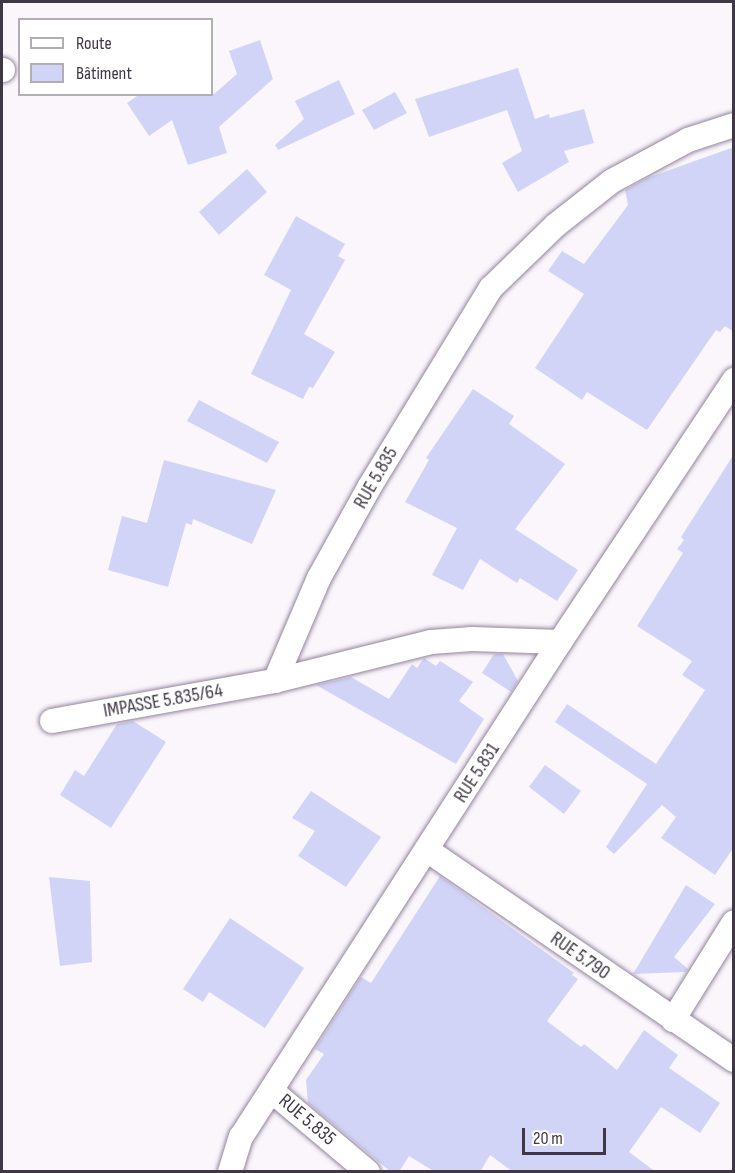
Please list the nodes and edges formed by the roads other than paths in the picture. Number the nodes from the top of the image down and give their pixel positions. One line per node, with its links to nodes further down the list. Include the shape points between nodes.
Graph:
1 (734, 125): 4 (street, RUE 5.835, via 688,140 612,181 556,225 491,288 370,486 319,578)
2 (734, 380): 3 (street, RUE 5.831)
3 (560, 642): 4 (street, via 431,642); 6 (street, RUE 5.831)
4 (275, 681): 5 (street, IMPASSE 5.835/64)
5 (52, 721)
6 (427, 850): 8 (street, RUE 5.790); 10 (street, RUE 5.831)
7 (734, 922): 8 (street)
8 (673, 1020): 9 (street, RUE 5.790)
9 (734, 1060)
10 (273, 1092): 11 (street, RUE 5.831, via 241,1137); 12 (street, RUE 5.835)
11 (230, 1172)
12 (368, 1172)

